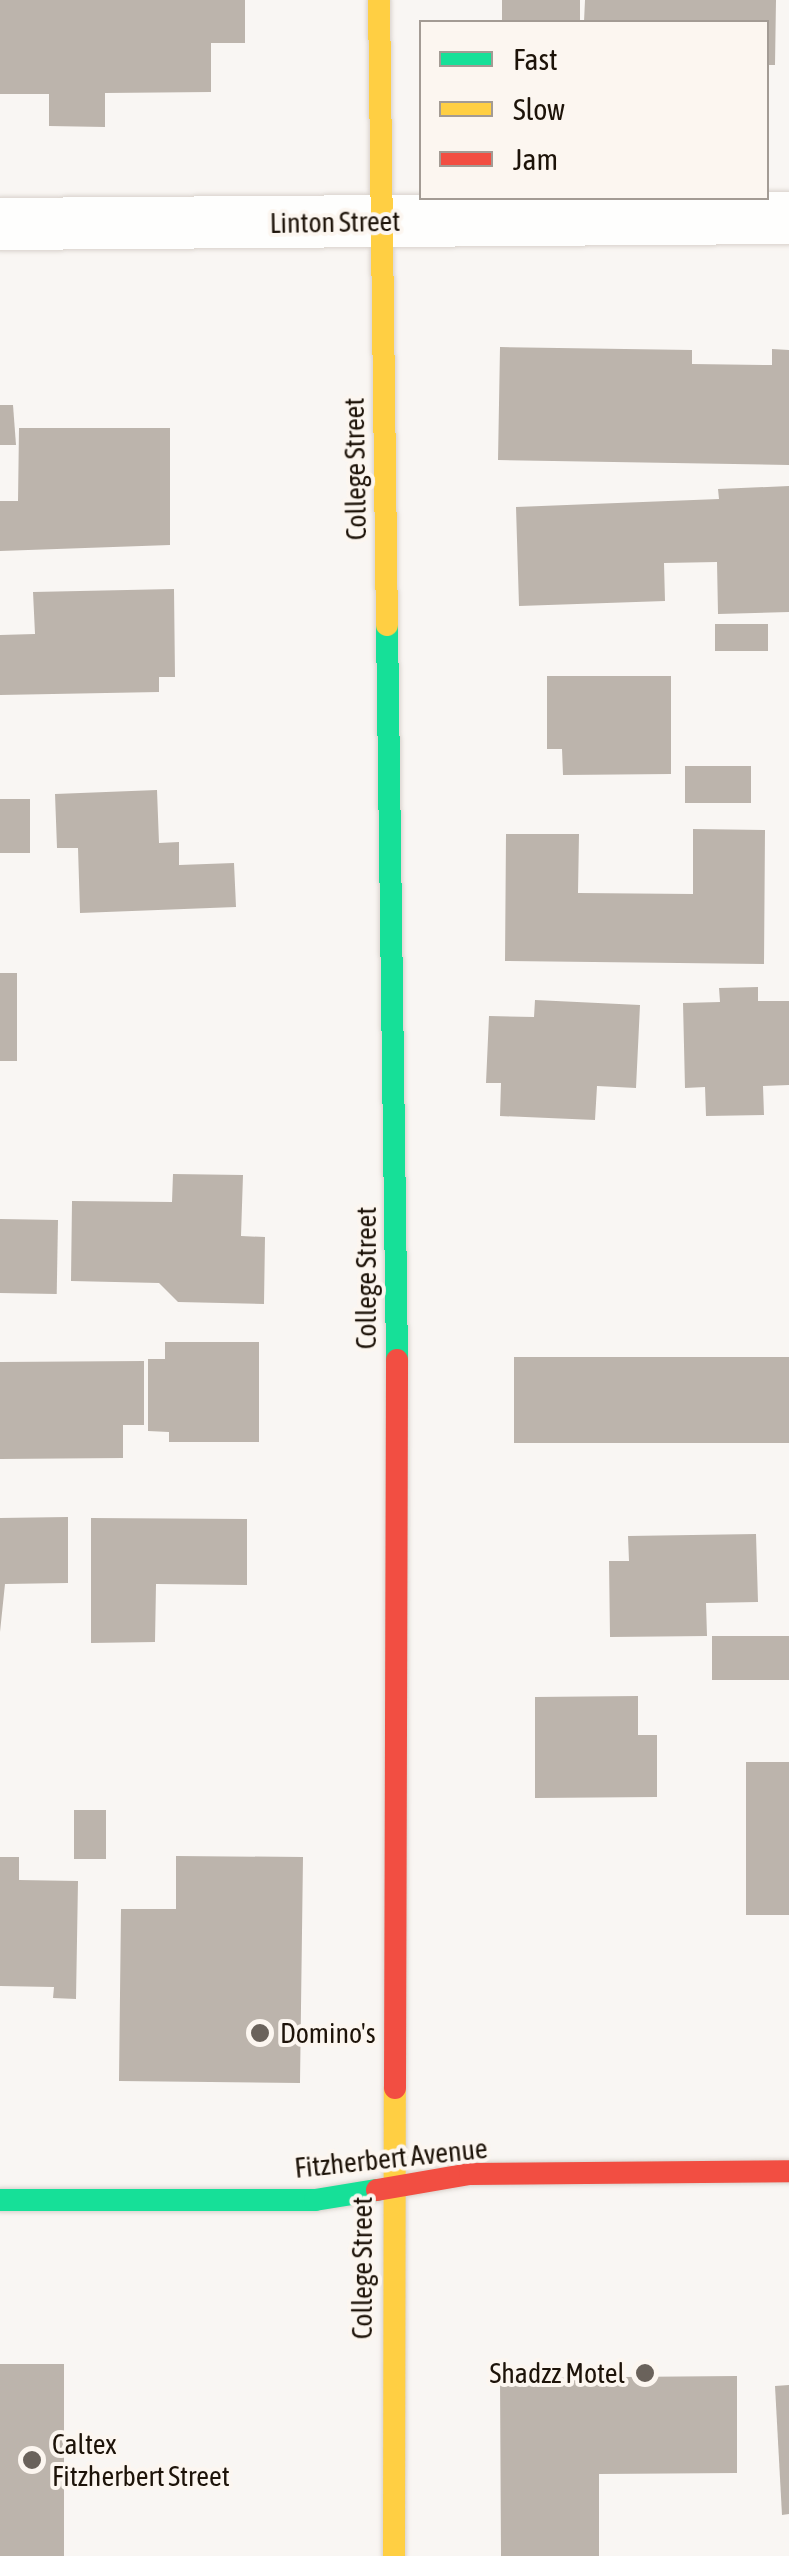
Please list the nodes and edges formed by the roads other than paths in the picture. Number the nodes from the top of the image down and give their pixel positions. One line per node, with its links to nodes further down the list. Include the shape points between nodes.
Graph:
1 (379, 0): 3 (street, College Street)
2 (789, 218): 3 (street, Linton Street)
3 (378, 221): 4 (street, Linton Street); 6 (street, College Street, via 396,1350)
4 (0, 224)
5 (789, 2170): 6 (street, Fitzherbert Avenue, via 470,2174)
6 (392, 2188): 7 (street, Fitzherbert Avenue, via 314,2200); 8 (street, College Street)
7 (0, 2200)
8 (394, 2556)

